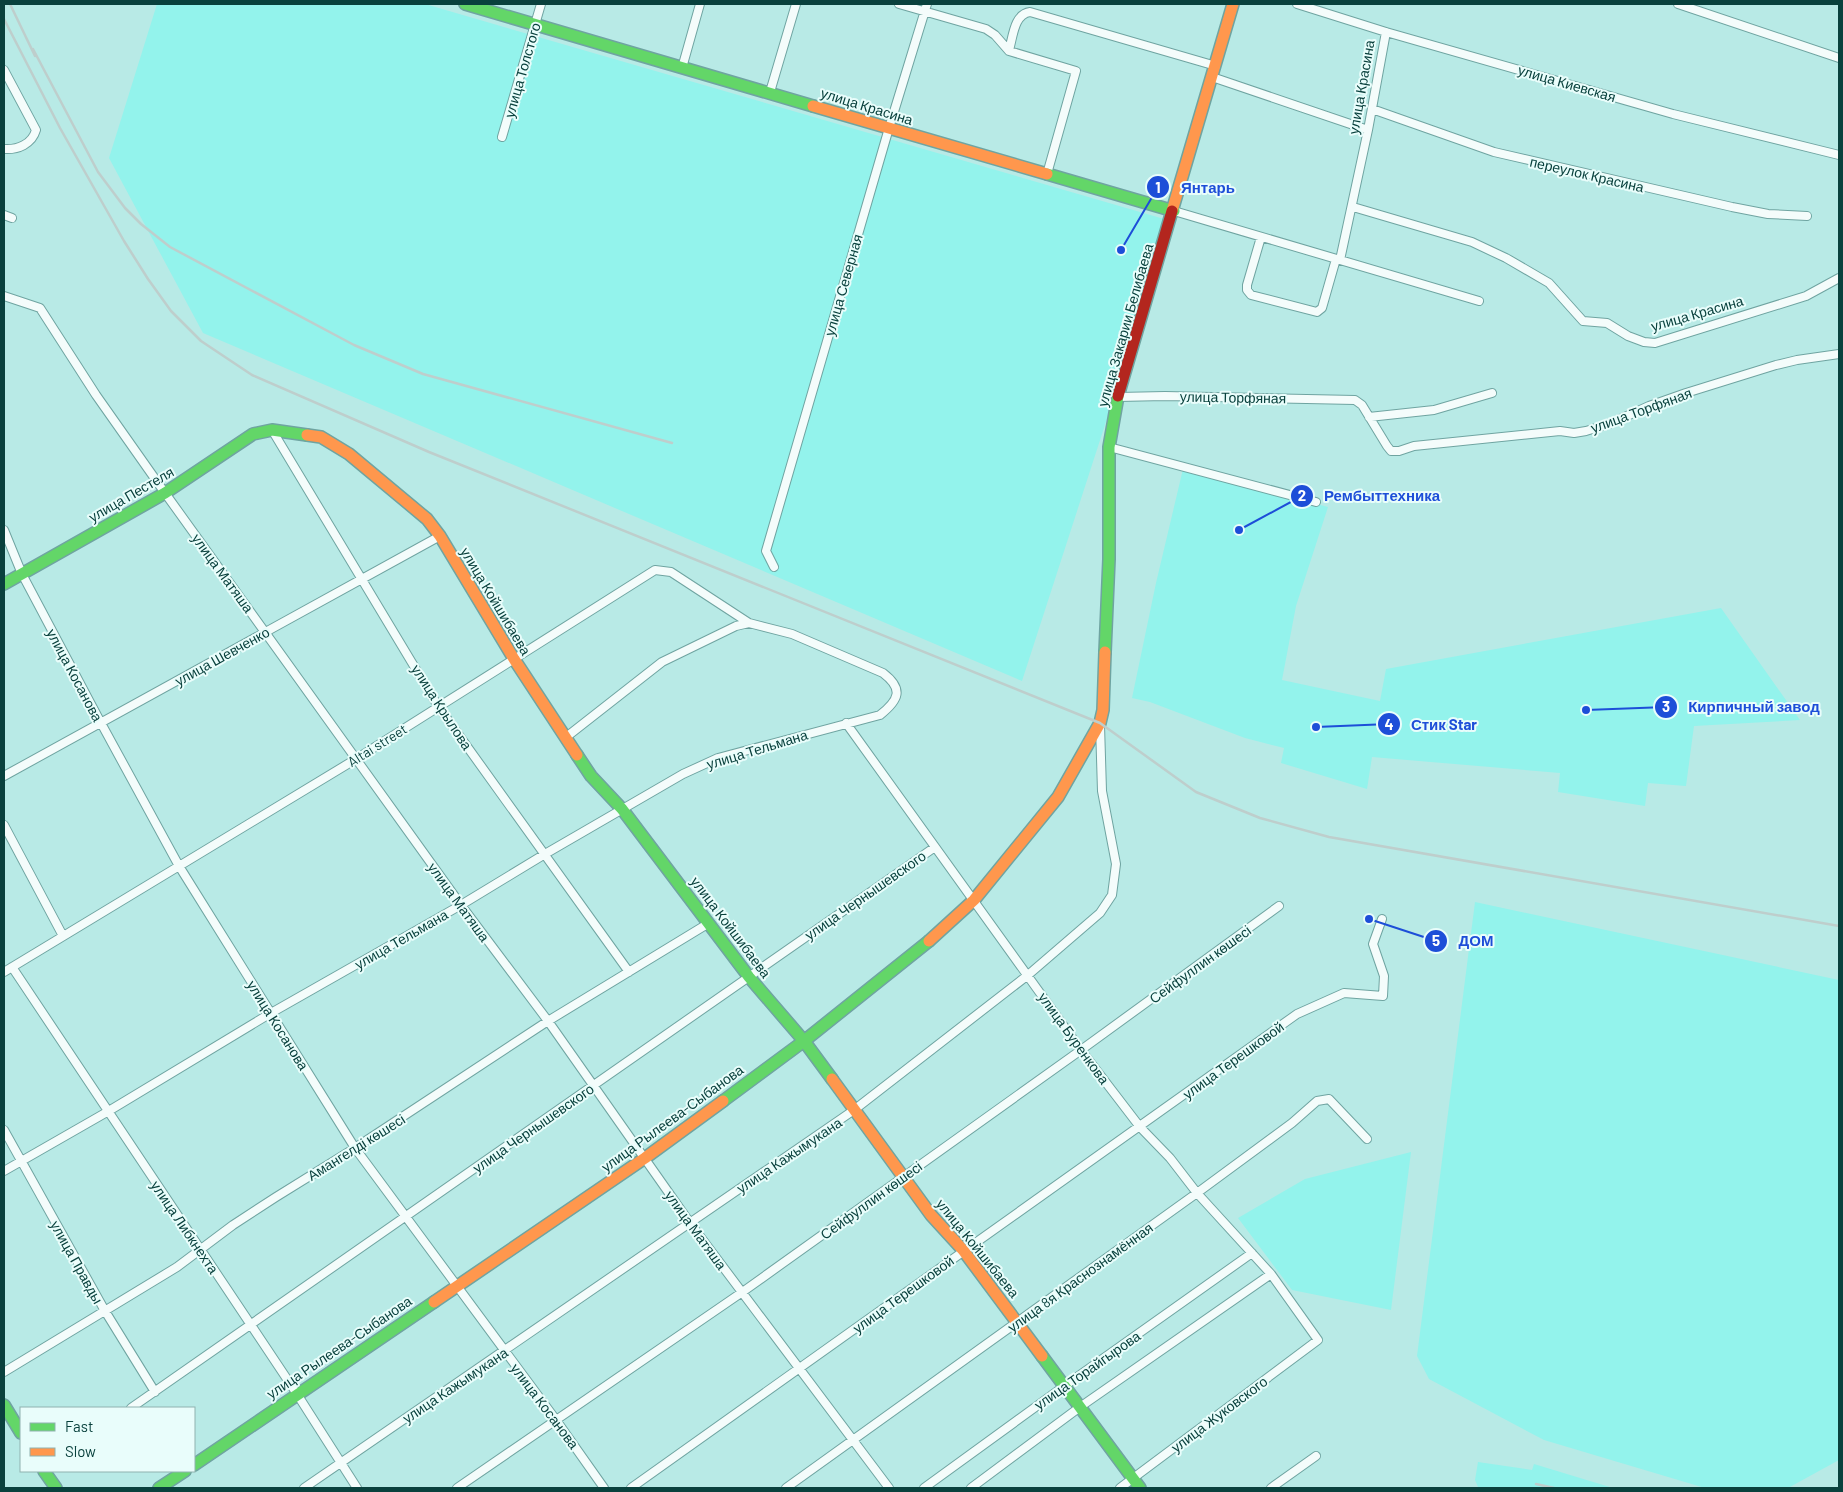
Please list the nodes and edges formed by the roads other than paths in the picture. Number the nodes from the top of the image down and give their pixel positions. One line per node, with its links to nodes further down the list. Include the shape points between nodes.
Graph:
1 (465, 4): 11 (street, улица Красина)
2 (541, 4): 11 (street, улица Толстого)
3 (700, 4): 15 (street)
4 (796, 4): 18 (street)
5 (899, 4): 10 (street)
6 (1233, 4): 17 (street, улица Закарии Белибаева)
7 (1296, 4): 9 (street, улица Киевская)
8 (1678, 4): 14 (street)
9 (1317, 6): 12 (street, улица Киевская)
10 (925, 8): 13 (street, via 986,29); 20 (street, улица Северная)
11 (535, 25): 15 (street, улица Красина); 22 (street, улица Толстого)
12 (1386, 32): 19 (street, улица Красина); 24 (street, улица Киевская, via 1673,114)
13 (1009, 50): 17 (street, via 1018,17 1030,12); 25 (street, via 1076,70)
14 (1839, 58)
15 (682, 68): 18 (street, улица Красина)
16 (4, 70): 23 (street, via 36,130 28,143 16,149)
17 (1214, 71): 21 (street); 27 (street, улица Закарии Белибаева)
18 (770, 92): 20 (street, улица Красина)
19 (1372, 109): 21 (street, улица Красина); 29 (street, переулок Красина, via 1494,152 1732,207 1768,214)
20 (889, 128): 25 (street, улица Красина); 46 (street, улица Северная, via 766,551)
21 (1368, 130): 26 (street, улица Красина)
22 (502, 137)
23 (4, 149)
24 (1839, 154)
25 (1047, 174): 27 (street, улица Красина)
26 (1353, 207): 32 (street, улица Красина); 33 (street, улица Красина, via 1472,242 1549,283 1583,321 1607,323 1644,342 1655,342 1806,296)
27 (1174, 211): 31 (street, улица Красина); 38 (street, улица Закарии Белибаева)
28 (4, 215): 30 (street)
29 (1807, 216)
30 (12, 218)
31 (1261, 237): 32 (street, улица Красина); 32 (street, улица Красина, via 1247,285 1251,295 1317,312 1322,308)
32 (1338, 259): 35 (street, улица Красина)
33 (1839, 278)
34 (4, 296): 42 (street, улица Матяша, via 40,308)
35 (1479, 301)
36 (1839, 354): 39 (street, улица Торфяная, via 1776,365 1574,433 1560,431 1392,451)
37 (1492, 393): 39 (street, via 1434,410)
38 (1118, 397): 39 (street, улица Торфяная, via 1355,400 1362,404); 41 (street, улица Закарии Белибаева)
39 (1369, 417)
40 (272, 430): 42 (street, улица Пестеля, via 253,434); 45 (street, улица Койшибаева, via 321,437 349,454 427,519); 48 (street, улица Крылова)
41 (1110, 447): 43 (street); 56 (street, улица Закарии Белибаева, via 1104,700)
42 (164, 493): 47 (street, улица Пестеля); 51 (street, улица Матяша)
43 (1316, 502)
44 (4, 530): 47 (street, улица Косанова)
45 (440, 536): 48 (street, улица Шевченко); 52 (street, улица Койшибаева)
46 (774, 567)
47 (22, 574): 49 (street, улица Пестеля); 54 (street, улица Косанова)
48 (363, 580): 51 (street, улица Шевченко); 53 (street, улица Крылова)
49 (4, 584)
50 (748, 623): 52 (street, Altai street, via 671,572 655,570); 55 (street, улица Тельмана, via 792,634 883,673 892,680 897,692 893,705 880,714); 57 (street, via 662,662)
51 (265, 632): 54 (street, улица Шевченко); 58 (street, улица Матяша)
52 (514, 659): 53 (street, Altai street); 57 (street, улица Койшибаева)
53 (438, 706): 58 (street, Altai street); 63 (street, улица Крылова)
54 (100, 723): 59 (street, улица Шевченко); 64 (street, улица Косанова)
55 (846, 724): 60 (street, улица Тельмана, via 718,758); 62 (street, улица Буренкова)
56 (1100, 724): 65 (street, улица Рылеева-Сыбанова, via 1058,797); 74 (street, улица Кажымукана, via 1102,791 1116,864 1112,895 1100,913)
57 (566, 738): 60 (street, улица Койшибаева, via 591,776)
58 (356, 759): 64 (street, Altai street); 66 (street, улица Матяша)
59 (4, 776)
60 (622, 809): 63 (street, улица Тельмана); 69 (street, улица Койшибаева)
61 (4, 825): 70 (street)
62 (935, 847): 65 (street, улица Буренкова); 75 (street, улица Чернышевского)
63 (545, 854): 66 (street, улица Тельмана); 73 (street, улица Крылова)
64 (179, 866): 70 (street, Altai street); 76 (street, улица Косанова)
65 (974, 900): 74 (street, улица Буренкова); 78 (street, улица Рылеева-Сыбанова, via 938,934)
66 (461, 905): 76 (street, улица Тельмана); 77 (street, улица Матяша)
67 (1279, 906): 79 (street, Сейфуллин көшесі)
68 (1382, 919): 83 (street, улица Терешковой, via 1373,944 1384,976 1383,996 1344,993 1297,1014)
69 (709, 923): 73 (street, Амангелді көшесі); 75 (street, улица Койшибаева)
70 (63, 936): 71 (street, Altai street)
71 (12, 967): 72 (street, Altai street); 82 (street, улица Либкнехта)
72 (4, 972)
73 (629, 972): 77 (street, Амангелді көшесі)
74 (1028, 976): 79 (street, улица Буренкова); 81 (street, улица Кажымукана)
75 (749, 977): 78 (street, улица Койшибаева); 80 (street, улица Чернышевского)
76 (271, 1013): 82 (street, улица Тельмана); 86 (street, улица Косанова)
77 (548, 1021): 80 (street, улица Матяша); 86 (street, Амангелді көшесі)
78 (804, 1041): 81 (street, улица Койшибаева); 87 (street, улица Рылеева-Сыбанова)
79 (1082, 1050): 83 (street, улица Буренкова); 90 (street, Сейфуллин көшесі)
80 (593, 1087): 87 (street, улица Матяша); 92 (street, улица Чернышевского)
81 (854, 1110): 90 (street, улица Койшибаева); 93 (street, улица Кажымукана)
82 (107, 1112): 88 (street, улица Тельмана); 94 (street, улица Либкнехта)
83 (1140, 1127): 91 (street, улица Буренкова); 95 (street, улица Терешковой)
84 (4, 1130): 88 (street, улица Правды)
85 (1367, 1139): 91 (street, улица 8я Краснознамённая, via 1328,1099 1317,1101)
86 (355, 1148): 92 (street, улица Косанова); 94 (street, Амангелді көшесі, via 269,1201)
87 (645, 1158): 93 (street, улица Матяша); 98 (street, улица Рылеева-Сыбанова)
88 (21, 1161): 89 (street, улица Тельмана); 100 (street, улица Правды)
89 (4, 1171)
90 (903, 1177): 95 (street, улица Койшибаева); 99 (street, Сейфуллин көшесі)
91 (1197, 1193): 96 (street, улица Буренкова); 101 (street, улица 8я Краснознамённая)
92 (406, 1217): 98 (street, улица Косанова); 102 (street, улица Чернышевского)
93 (690, 1223): 99 (street, улица Матяша); 104 (street, улица Кажымукана)
94 (200, 1249): 100 (street, Амангелді көшесі, via 177,1267); 102 (street, улица Либкнехта)
95 (963, 1250): 101 (street, улица Койшибаева); 105 (street, улица Терешковой)
96 (1252, 1253): 97 (street, улица Буренкова); 107 (street, улица Торайгырова)
97 (1271, 1274): 103 (street, улица Буренкова); 112 (street, улица Торайгырова)
98 (456, 1286): 104 (street, улица Косанова); 109 (street, улица Рылеева-Сыбанова)
99 (741, 1293): 105 (street, улица Матяша); 113 (street, Сейфуллин көшесі)
100 (105, 1311): 106 (street, Амангелді көшесі); 108 (street, улица Правды)
101 (1017, 1321): 107 (street, улица Койшибаева); 115 (street, улица 8я Краснознамённая)
102 (249, 1325): 108 (street, улица Чернышевского); 109 (street, улица Либкнехта)
103 (1318, 1340): 121 (street, улица Жуковского)
104 (504, 1351): 113 (street, улица Косанова); 117 (street, улица Кажымукана)
105 (800, 1369): 115 (street, улица Матяша); 128 (street, улица Терешковой)
106 (4, 1372)
107 (1063, 1387): 112 (street, улица Койшибаева); 131 (street, улица Торайгырова)
108 (155, 1392): 111 (street, улица Чернышевского)
109 (296, 1394): 117 (street, улица Либкнехта); 118 (street, улица Рылеева-Сыбанова)
110 (4, 1405): 114 (street)
111 (132, 1407)
112 (1080, 1407): 121 (street, улица Койшибаева); 132 (street, улица Торайгырова)
113 (556, 1420): 126 (street, Сейфуллин көшесі); 127 (street, улица Косанова)
114 (20, 1431)
115 (852, 1441): 129 (street, улица 8я Краснознамённая); 130 (street, улица Матяша)
116 (1316, 1456): 134 (street)
117 (340, 1463): 124 (street, улица Кажымукана); 125 (street, улица Либкнехта)
118 (195, 1464)
119 (45, 1472): 122 (street)
120 (183, 1472): 123 (street)
121 (1136, 1484): 133 (street, улица Жуковского)
122 (56, 1488)
123 (159, 1488)
124 (304, 1488)
125 (357, 1488)
126 (457, 1488)
127 (604, 1488)
128 (631, 1488)
129 (786, 1488)
130 (888, 1488)
131 (924, 1488)
132 (971, 1488)
133 (1120, 1488)
134 (1271, 1488)

